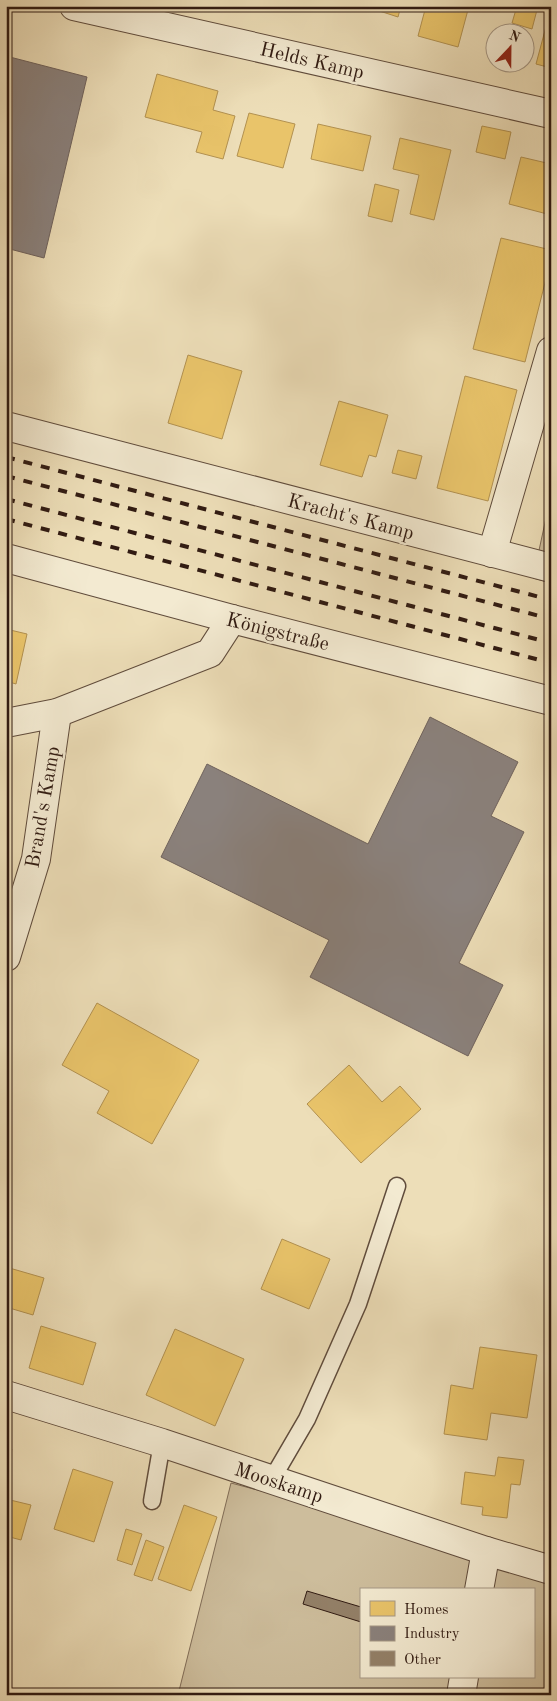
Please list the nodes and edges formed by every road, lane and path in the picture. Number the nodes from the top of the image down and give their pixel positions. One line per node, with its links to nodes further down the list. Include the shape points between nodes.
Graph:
1 (74, 6): 2 (street, Helds Kamp)
2 (551, 114)
3 (551, 352): 5 (street)
4 (6, 426): 5 (street, Kracht's Kamp)
5 (492, 553): 7 (street, Kracht's Kamp)
6 (6, 558): 8 (street, Königstraße)
7 (551, 568)
8 (232, 620): 9 (street, Königstraße); 10 (street, Brand's Kamp, via 210,653)
9 (551, 701)
10 (58, 713): 11 (street, Brand's Kamp); 12 (street, Brand's Kamp, via 36,859)
11 (6, 723)
12 (6, 957)
13 (397, 1186): 16 (lane, via 358,1304 307,1419)
14 (6, 1395): 15 (street, Mooskamp)
15 (162, 1443): 16 (street, Mooskamp); 17 (lane)
16 (272, 1479): 18 (street, Mooskamp)
17 (152, 1501)
18 (486, 1551): 19 (street, Mooskamp); 20 (street)
19 (551, 1570)
20 (480, 1588)
21 (464, 1678): 22 (street)
22 (461, 1695)

